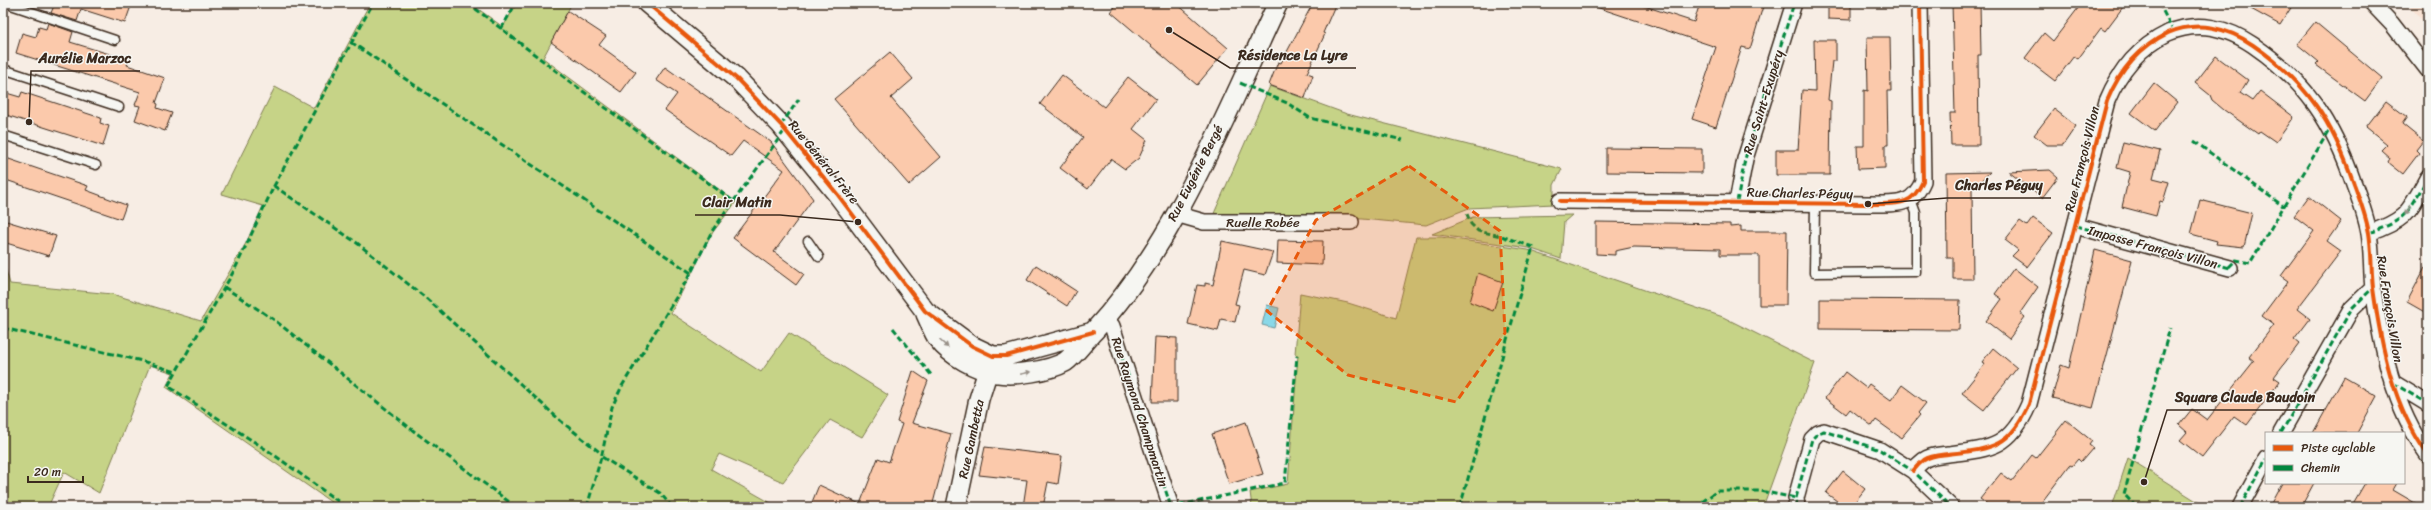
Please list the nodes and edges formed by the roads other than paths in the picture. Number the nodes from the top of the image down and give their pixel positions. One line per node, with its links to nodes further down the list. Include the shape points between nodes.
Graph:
1 (5, 3): 7 (lane)
2 (647, 3): 27 (street, Rue Général Frère, via 737,79 781,125 838,194 925,311 938,339 960,357)
3 (1278, 3): 18 (street, Rue Eugénie Bergé)
4 (1794, 3): 16 (street, Rue Saint-Exupéry, via 1745,159)
5 (1920, 3): 14 (street, via 1923,181)
6 (2372, 3): 9 (street)
7 (115, 40)
8 (3, 69): 10 (lane)
9 (2428, 70)
10 (119, 106)
11 (3, 135): 12 (lane)
12 (96, 165)
13 (2428, 177): 21 (street, one-way to 21, via 2406,214 2396,222)
14 (1911, 199): 17 (street, Rue Charles Péguy, via 1904,203); 17 (lane, via 1916,213 1916,272 1814,273)
15 (1560, 201): 16 (street, Rue Charles Péguy)
16 (1737, 202): 17 (street, Rue Charles Péguy)
17 (1815, 203)
18 (1176, 214): 19 (street, Ruelle Robée, via 1204,222); 26 (street, Rue Eugénie Bergé, via 1135,278)
19 (1351, 222)
20 (2076, 226): 21 (street, Rue François Villon, via 2107,101 2120,75 2134,58 2156,39 2173,31 2201,26 2226,31 2243,39 2283,68 2316,102 2342,149); 24 (street, Impasse François Villon); 33 (street, Rue François Villon, via 2030,404 2024,417 1999,444 1980,451 1932,456)
21 (2369, 232): 25 (street, Rue François Villon)
22 (808, 241): 23 (lane)
23 (820, 257)
24 (2230, 268)
25 (2374, 288): 28 (street, Rue François Villon); 30 (street, via 2352,308)
26 (1098, 326): 27 (street); 35 (street, Rue Raymond Champmartin, via 1112,326)
27 (990, 364): 34 (street, Rue Gambetta, via 979,399)
28 (2392, 382): 29 (street); 31 (street, Rue François Villon, via 2405,419)
29 (2428, 404)
30 (2282, 432)
31 (2428, 455)
32 (2265, 461): 38 (street)
33 (1913, 471): 36 (street, via 1880,450 1824,431 1812,439 1796,498); 37 (street)
34 (956, 507)
35 (1171, 507)
36 (1797, 507)
37 (1952, 507)
38 (2240, 507)

